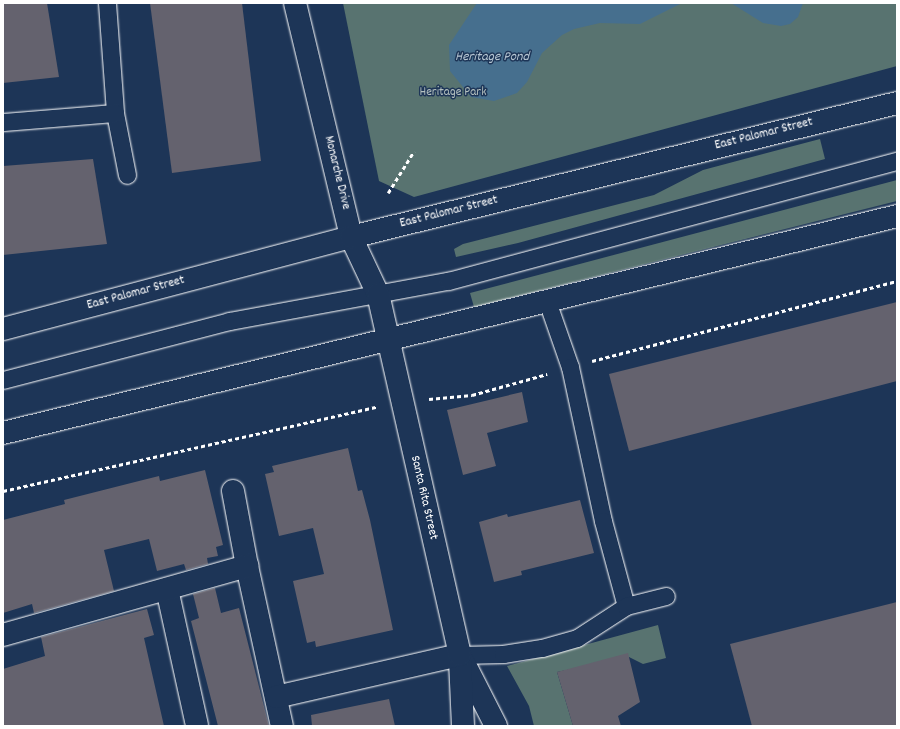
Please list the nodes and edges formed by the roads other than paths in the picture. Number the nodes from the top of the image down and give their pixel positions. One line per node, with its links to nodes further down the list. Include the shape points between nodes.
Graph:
1 (107, 3): 4 (lane)
2 (296, 3): 9 (main road, Monarche Drive)
3 (897, 103): 9 (main road, East Palomar Street)
4 (115, 113): 5 (lane); 7 (lane)
5 (3, 122)
6 (897, 161): 10 (lane, via 525,262 448,281)
7 (127, 175)
8 (897, 216): 11 (main road)
9 (351, 237): 10 (main road, Monarche Drive); 12 (main road, East Palomar Street)
10 (378, 294): 13 (main road, Monarche Drive); 14 (lane, via 229,321)
11 (548, 301): 13 (main road); 20 (lane, via 570,367 603,521)
12 (3, 329)
13 (389, 340): 15 (main road); 22 (main road, Santa Rita Street)
14 (3, 380)
15 (3, 433)
16 (233, 491): 17 (main road)
17 (246, 566): 18 (main road); 23 (main road)
18 (167, 589): 21 (main road); 24 (main road)
19 (666, 596): 20 (lane)
20 (626, 606): 22 (lane, via 577,638 542,648 503,654)
21 (3, 635)
22 (460, 655): 23 (main road); 26 (main road, Santa Rita Street); 27 (main road, Santa Rita Street)
23 (276, 697): 25 (main road)
24 (197, 726)
25 (282, 726)
26 (463, 726)
27 (496, 726)

